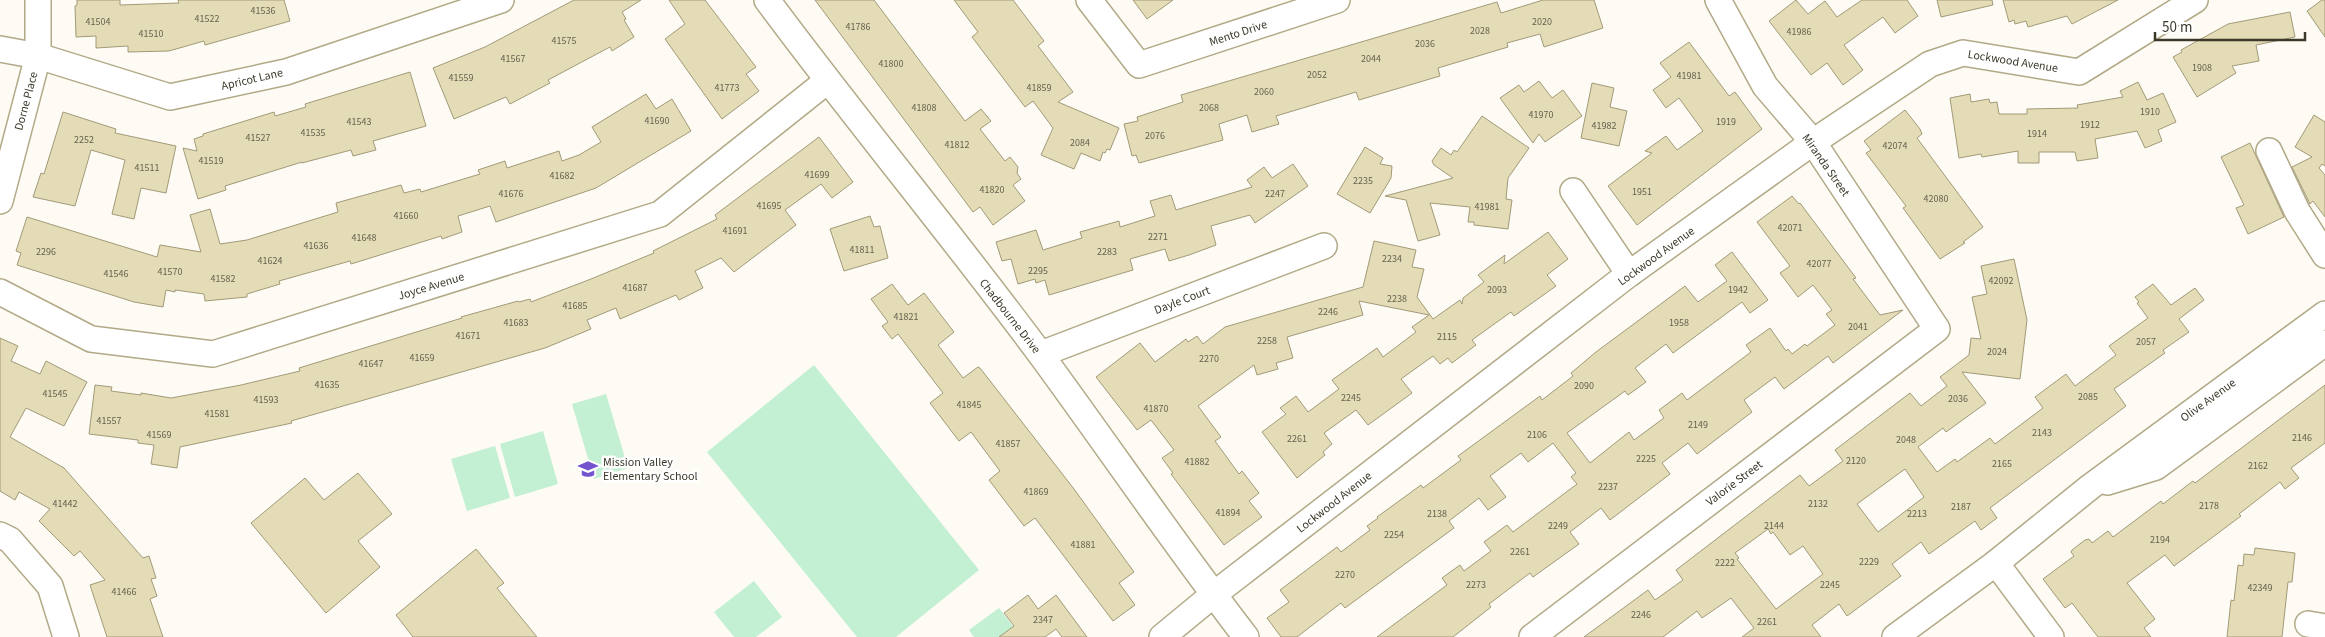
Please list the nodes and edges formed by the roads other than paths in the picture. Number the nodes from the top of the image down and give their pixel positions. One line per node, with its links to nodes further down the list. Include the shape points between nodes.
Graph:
1 (38, 0): 9 (street, Dorne Place)
2 (501, 0): 9 (street, Apricot Lane, via 286,72 170,97)
3 (767, 0): 10 (street, Chadbourne Drive)
4 (1089, 0): 5 (street, Mento Drive, via 1139,65)
5 (1337, 0)
6 (1718, 0): 11 (street, Miranda Street, via 1765,86)
7 (2196, 0): 11 (street, Lockwood Avenue, via 2079,72 1963,53 1930,64)
8 (0, 49): 9 (street, Apricot Lane)
9 (38, 56): 14 (street, Dorne Place)
10 (827, 81): 18 (street, Joyce Avenue, via 660,214 213,354 91,339); 22 (street, Chadbourne Drive)
11 (1813, 142): 17 (street, Lockwood Avenue); 20 (street, Miranda Street)
12 (2269, 150): 16 (street, via 2297,211)
13 (1573, 191): 17 (street)
14 (0, 201)
15 (1324, 246): 22 (street, Dayle Court)
16 (2325, 255)
17 (1629, 274): 26 (street, Lockwood Avenue)
18 (0, 292)
19 (2325, 314): 23 (street, Olive Avenue)
20 (1937, 329): 30 (street, Valorie Street)
21 (2325, 343): 23 (street, Olive Avenue, via 2156,467)
22 (1041, 354): 26 (street, Chadbourne Drive)
23 (2090, 487): 25 (street, Olive Avenue)
24 (0, 535): 27 (street, via 10,540 50,586)
25 (1996, 563): 31 (street, Olive Avenue); 32 (street)
26 (1213, 595): 28 (street, Lockwood Avenue); 29 (street, Chadbourne Drive)
27 (66, 637)
28 (1162, 637)
29 (1246, 637)
30 (1532, 637)
31 (1895, 637)
32 (2051, 637)

